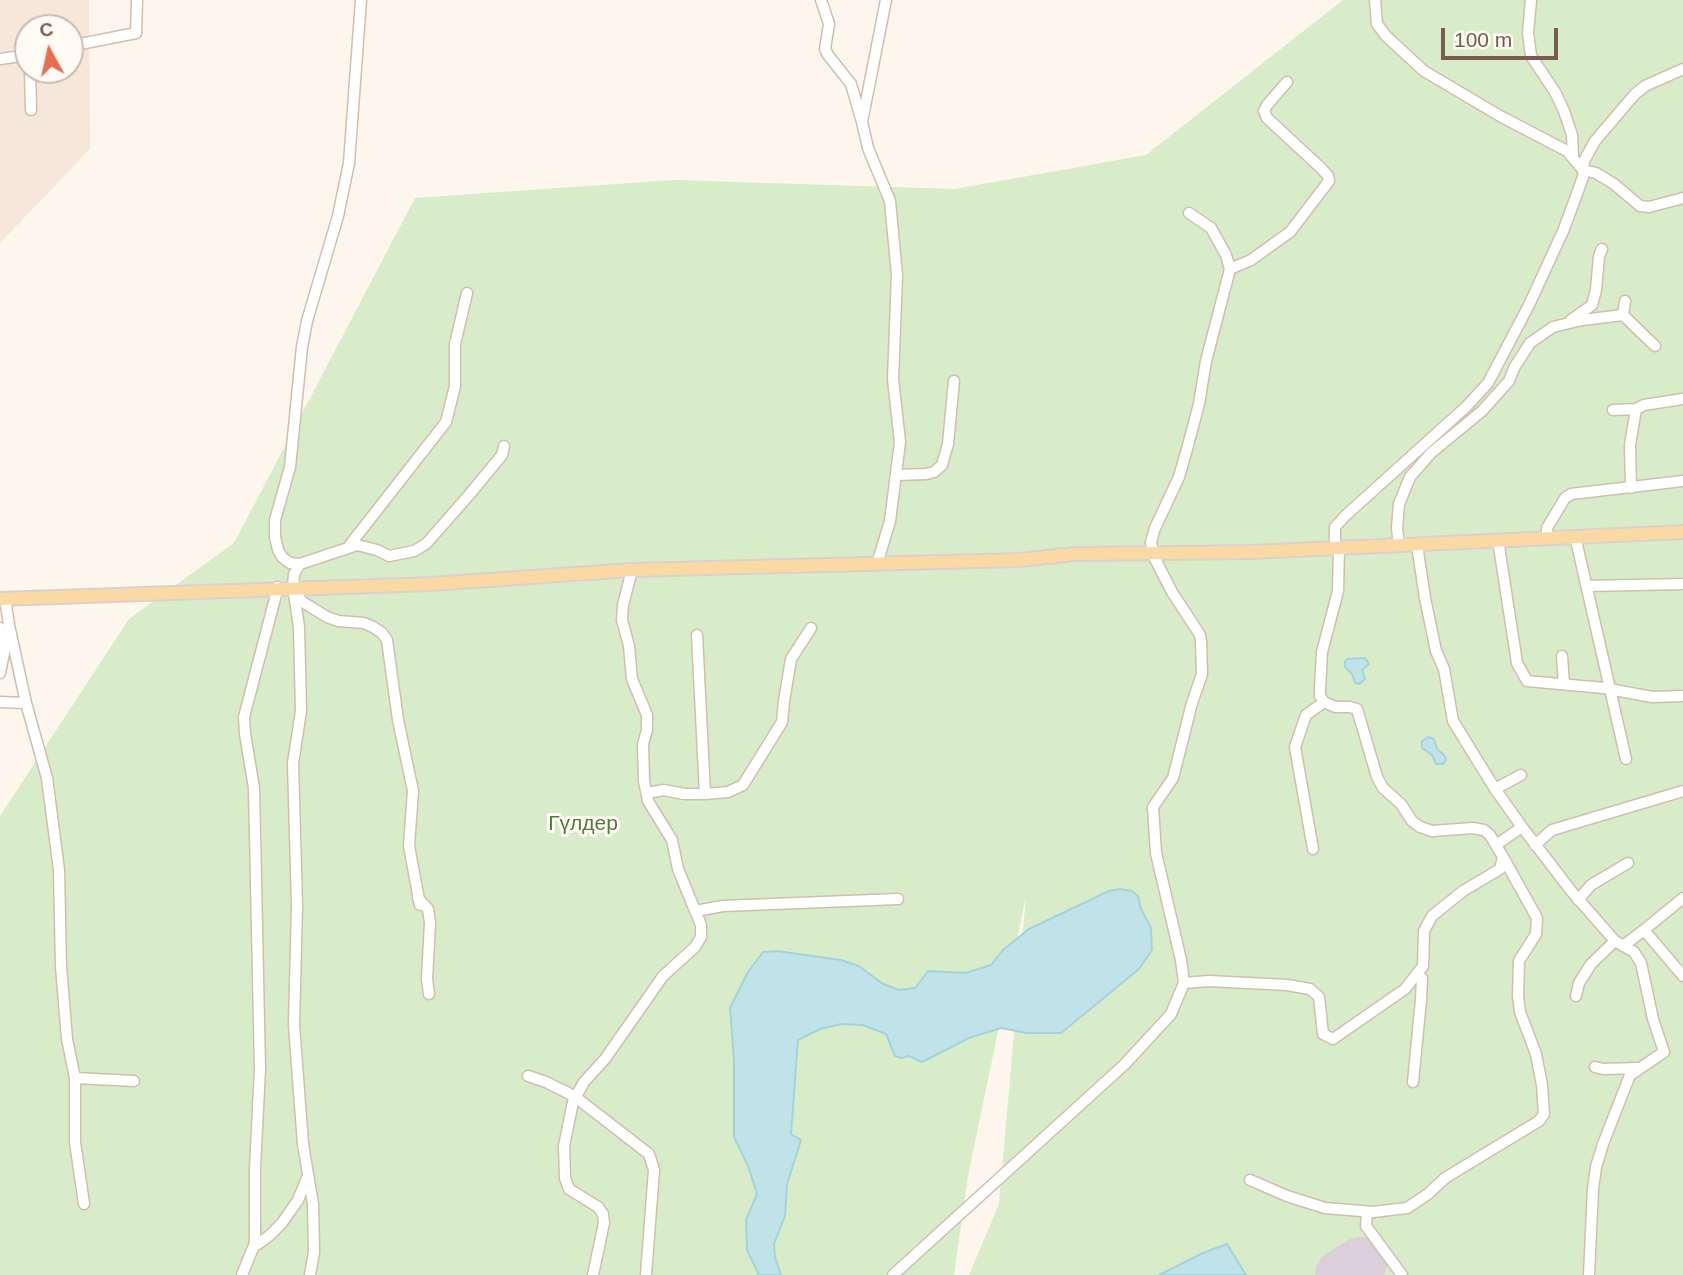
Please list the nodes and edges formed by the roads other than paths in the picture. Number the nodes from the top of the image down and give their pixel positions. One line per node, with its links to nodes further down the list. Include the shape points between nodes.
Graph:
1 (137, 0): 7 (street, via 136,33)
2 (361, 0): 42 (street, via 349,163 307,321 290,467 275,520 282,557)
3 (821, 0): 12 (street, via 828,24 825,49 851,84)
4 (886, 0): 12 (street)
5 (1375, 0): 13 (street, via 1377,24 1423,71)
6 (1531, 0): 13 (street, via 1531,55 1564,111)
7 (84, 43)
8 (1683, 69): 14 (street, via 1645,86 1625,103 1595,141)
9 (1287, 82): 18 (street, via 1264,111 1329,181 1290,232)
10 (30, 84): 11 (street)
11 (31, 110)
12 (862, 122): 29 (street, via 893,220 897,275 892,379 900,442)
13 (1573, 157): 14 (street)
14 (1583, 170): 15 (street, via 1614,184 1640,206); 39 (street, via 1564,229 1488,383 1345,516 1335,527)
15 (1683, 198)
16 (1189, 213): 18 (street, via 1211,228)
17 (1602, 249): 22 (street, via 1592,305)
18 (1230, 270): 40 (street, via 1179,477 1153,535)
19 (467, 293): 37 (street, via 455,344 454,386 446,422)
20 (1625, 302): 21 (street)
21 (1623, 315): 22 (street); 23 (street)
22 (1568, 323): 38 (street, via 1530,343 1509,381 1410,477 1399,504)
23 (1655, 346)
24 (954, 381): 29 (street, via 942,465 926,474)
25 (1683, 399): 27 (street)
26 (1613, 410): 27 (street)
27 (1636, 410): 31 (street, via 1630,445)
28 (504, 446): 37 (street, via 502,455 426,544 389,556 365,546)
29 (897, 475): 41 (street)
30 (1683, 481): 31 (street)
31 (1631, 488): 34 (street, via 1578,492 1565,498 1546,528)
32 (1683, 532): 33 (main road)
33 (1575, 536): 34 (main road); 45 (street)
34 (1547, 539): 35 (main road)
35 (1498, 540): 36 (main road); 54 (street, via 1517,663 1528,681)
36 (1417, 545): 38 (main road); 62 (street, via 1450,712)
37 (349, 546): 42 (street)
38 (1399, 546): 39 (main road)
39 (1337, 548): 40 (main road); 58 (street, via 1338,591 1322,652 1320,696)
40 (1153, 555): 41 (main road, via 1074,554); 80 (street, via 1201,641 1202,674 1173,778 1153,807 1156,853)
41 (877, 564): 43 (main road)
42 (300, 565): 47 (street)
43 (632, 570): 47 (main road, via 431,584); 64 (street, via 622,620 632,678 647,715 642,761)
44 (1683, 584): 45 (street)
45 (1587, 586): 55 (street)
46 (278, 587): 47 (main road); 48 (main road); 94 (street, via 244,716 254,788 260,1069)
47 (293, 587): 81 (street, via 301,601 321,613 373,627 387,640 413,791 409,846 419,901 428,909 430,923); 90 (street, via 301,711 293,763 294,1025)
48 (3, 598): 59 (street)
49 (0, 628): 53 (street, via 5,648)
50 (811, 628): 65 (street, via 791,659 782,722 749,777 728,792)
51 (697, 635): 65 (street)
52 (1562, 656): 54 (street)
53 (0, 673)
54 (1564, 684): 55 (street)
55 (1609, 690): 56 (street, via 1652,697); 60 (street)
56 (1683, 696)
57 (0, 702): 59 (street)
58 (1324, 702): 67 (street, via 1357,709 1382,788 1412,821 1432,831 1484,830); 69 (street, via 1306,715 1295,747)
59 (26, 704): 86 (street, via 47,778 59,870 67,1039)
60 (1626, 759)
61 (1521, 775): 62 (street)
62 (1495, 789): 66 (street)
63 (1683, 791): 68 (street, via 1552,830)
64 (647, 793): 65 (street); 75 (street, via 672,840)
65 (705, 794)
66 (1522, 827): 67 (street); 68 (street)
67 (1496, 845): 70 (street)
68 (1535, 845): 74 (street)
69 (1313, 849)
70 (1503, 857): 78 (street, via 1500,869 1432,916 1424,931 1425,956); 93 (street, via 1538,925 1519,961 1518,996 1536,1054 1544,1114 1407,1208)
71 (1628, 863): 74 (street, via 1591,885)
72 (1683, 898): 76 (street)
73 (898, 899): 75 (street)
74 (1578, 900): 77 (street)
75 (695, 911): 89 (street, via 701,937 695,947 663,976)
76 (1644, 930): 77 (street); 79 (street)
77 (1619, 944): 82 (street, via 1591,964); 84 (street, via 1634,952 1641,963 1664,1052)
78 (1418, 976): 80 (street, via 1333,1039 1323,1034 1319,997 1310,989); 88 (street, via 1422,978 1421,1000)
79 (1683, 976)
80 (1184, 983): 99 (street, via 1171,1014 1125,1064)
81 (429, 994)
82 (1576, 996)
83 (1595, 1067): 84 (street)
84 (1639, 1068): 101 (street, via 1630,1075 1621,1095 1596,1167)
85 (528, 1076): 89 (street)
86 (75, 1079): 87 (street); 92 (street, via 75,1142)
87 (134, 1081)
88 (1413, 1082)
89 (574, 1096): 97 (street, via 564,1146 565,1178 569,1189 603,1214); 98 (street, via 634,1140 653,1161)
90 (307, 1177): 94 (street, via 282,1223); 96 (street, via 313,1205)
91 (1250, 1181): 93 (street, via 1325,1208)
92 (84, 1204)
93 (1367, 1212): 100 (street, via 1366,1226)
94 (255, 1244): 95 (street)
95 (242, 1275)
96 (310, 1275)
97 (593, 1275)
98 (646, 1275)
99 (892, 1275)
100 (1402, 1275)
101 (1589, 1275)

